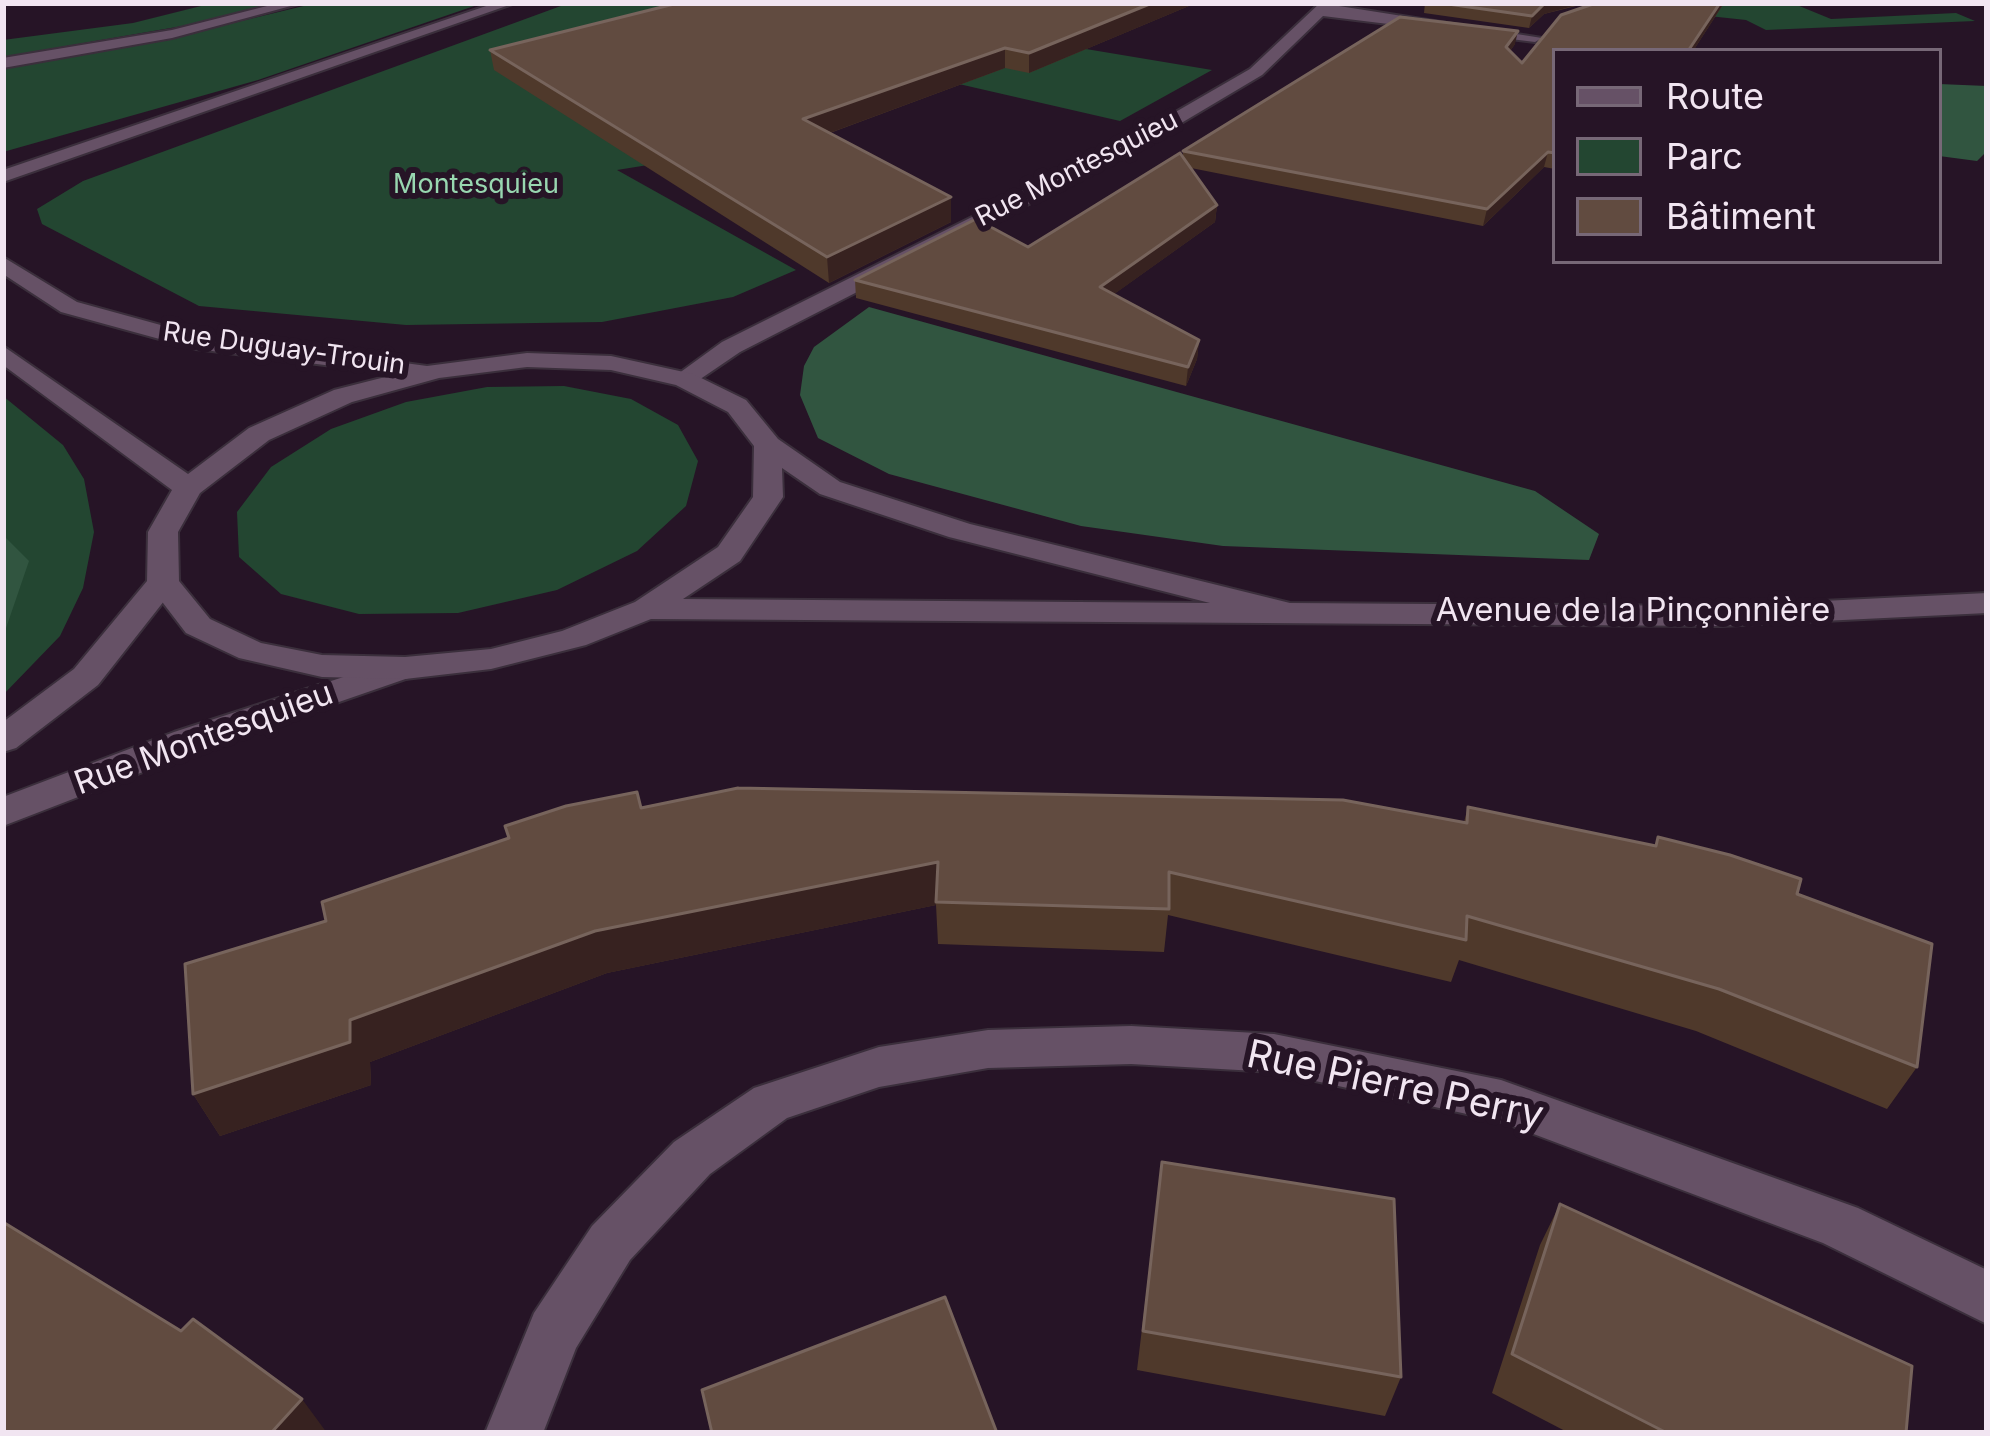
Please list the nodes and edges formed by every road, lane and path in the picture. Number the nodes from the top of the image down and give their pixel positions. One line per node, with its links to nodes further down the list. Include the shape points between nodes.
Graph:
1 (295, 3): 7 (street)
2 (508, 3): 8 (street)
3 (1324, 7): 5 (street); 14 (street, Rue Montesquieu, via 1256,71 1140,140 749,338)
4 (1550, 20): 5 (street)
5 (1535, 38): 6 (street)
6 (1516, 60)
7 (3, 63)
8 (179, 112): 9 (street); 10 (street)
9 (3, 159)
10 (3, 176)
11 (3, 263): 13 (street, Rue Duguay-Trouin, via 69,307 196,342)
12 (3, 353): 16 (street)
13 (438, 371): 14 (street, Avenue de la Pinçonnière, via 611,363); 16 (street, via 344,396 259,434)
14 (684, 379): 15 (street, Avenue de la Pinçonnière, via 737,406)
15 (768, 445): 19 (street, via 768,497 729,554); 20 (street, Avenue de la Pinçonnière, via 830,488 960,531)
16 (188, 488): 17 (street, via 163,532)
17 (163, 582): 21 (street, via 198,626 251,651 322,666); 22 (street, via 86,677)
18 (1987, 603): 20 (street, Avenue de la Pinçonnière, via 1720,616)
19 (647, 609): 20 (street, Avenue de la Pinçonnière); 21 (street, via 491,659)
20 (1279, 610)
21 (405, 668): 23 (street, Rue Montesquieu)
22 (3, 740)
23 (3, 812)
24 (1987, 1298): 25 (street, Rue Pierre Perry, via 1840,1225 1501,1101 1274,1053 1132,1045 988,1049 879,1067 771,1103 692,1158 611,1243 554,1332)
25 (514, 1433)

